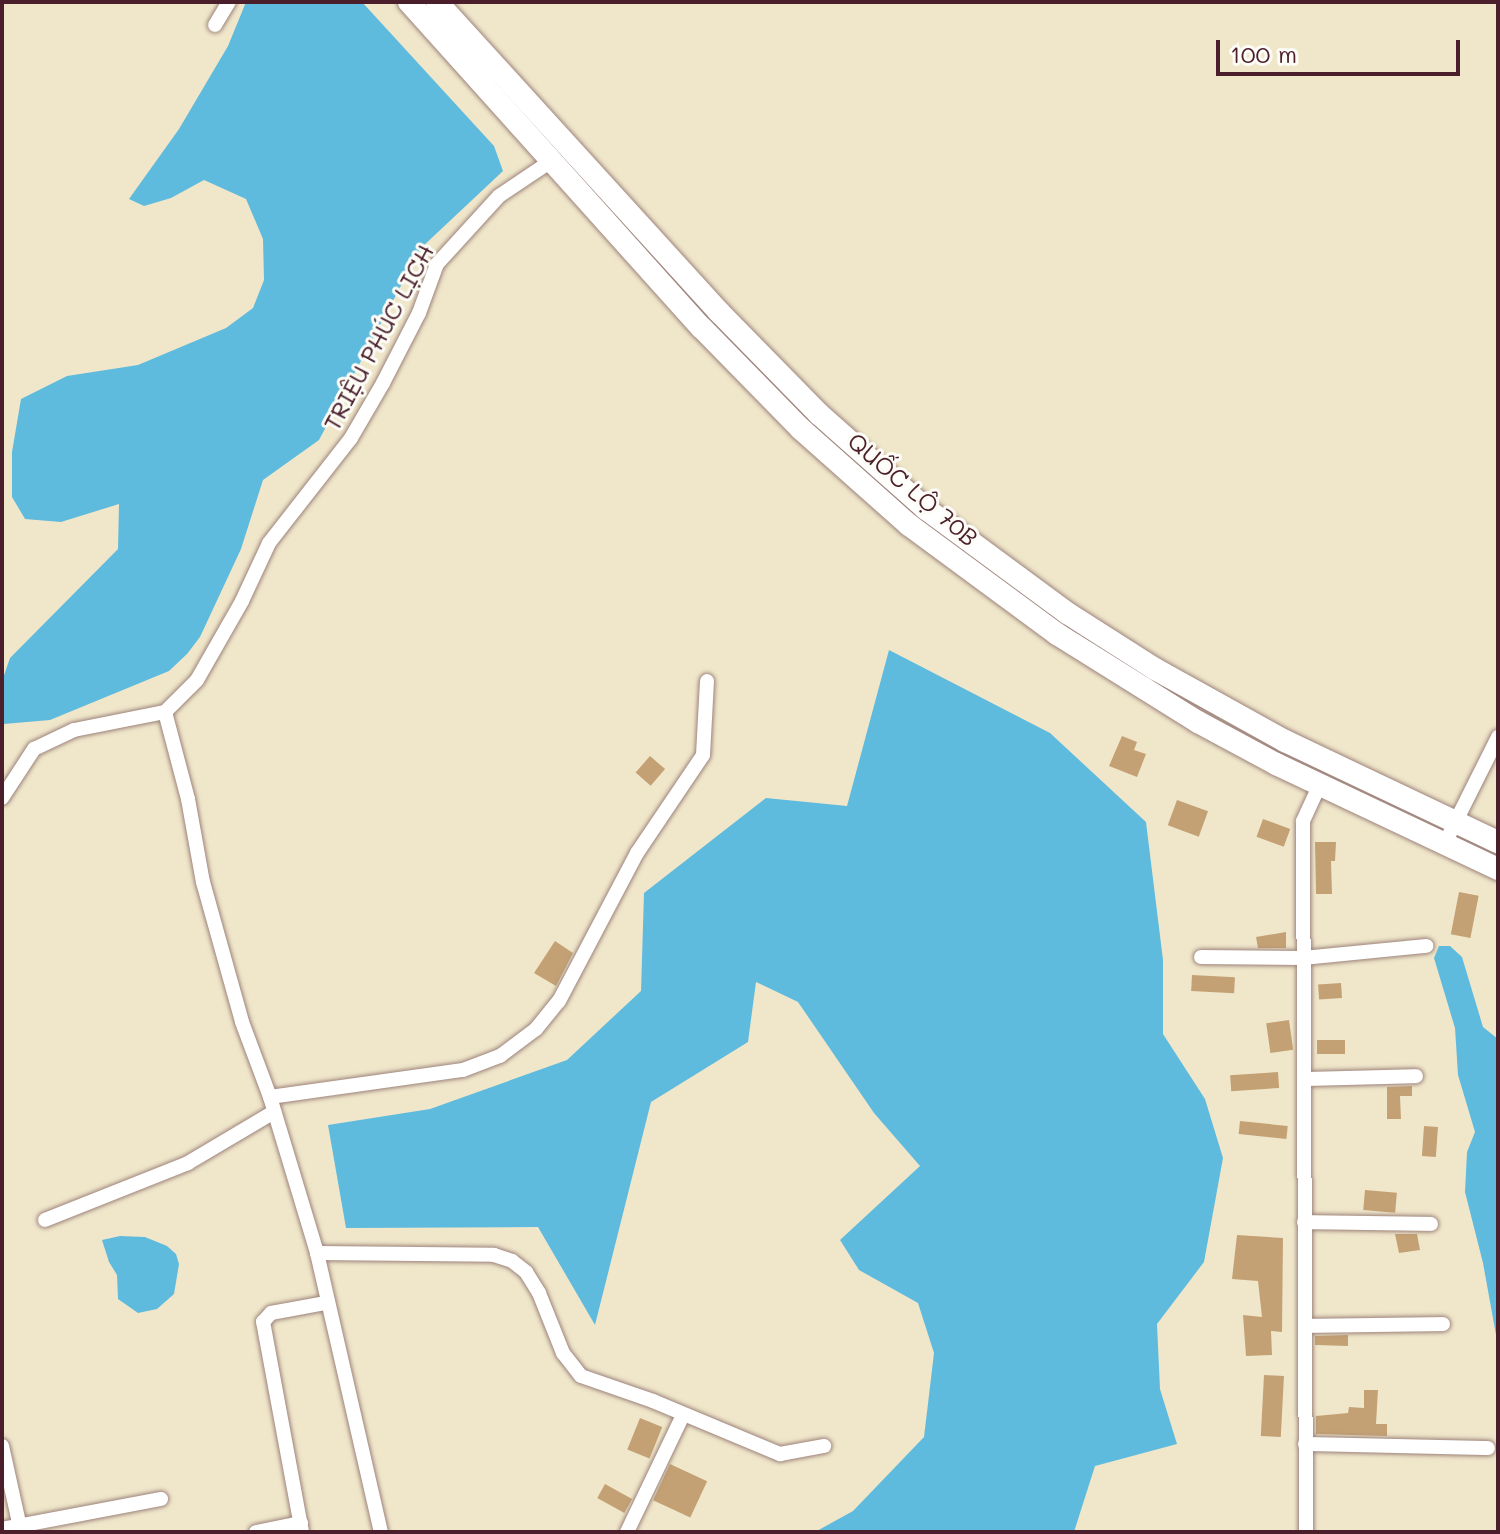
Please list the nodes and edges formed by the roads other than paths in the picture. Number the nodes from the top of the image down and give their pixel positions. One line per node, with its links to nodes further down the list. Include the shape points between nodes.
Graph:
1 (229, 2): 4 (street)
2 (409, 2): 5 (main road, QUỐC LỘ 70B)
3 (437, 2): 6 (main road, QUỐC LỘ 70B)
4 (215, 25)
5 (551, 161): 7 (main road, QUỐC LỘ 70B); 9 (street, TRIỆU PHÚC LỊCH, via 499,196 437,264 419,313 351,438 269,543 197,680)
6 (719, 312): 7 (main road); 13 (main road, QUỐC LỘ 70B, via 819,414 926,509 1067,613 1260,728)
7 (702, 328): 11 (main road, QUỐC LỘ 70B, via 801,429 909,525 1057,634 1138,686)
8 (707, 681): 22 (street, via 703,755 637,853 559,1001 536,1029 500,1056 463,1070)
9 (165, 712): 12 (street, via 74,730 34,749); 22 (street, via 211,910)
10 (1498, 737): 13 (street)
11 (1320, 784): 15 (main road, QUỐC LỘ 70B); 19 (street, via 1303,821)
12 (2, 798)
13 (1463, 826): 14 (main road, QUỐC LỘ 70B); 15 (main road)
14 (1498, 842)
15 (1452, 847): 16 (main road, QUỐC LỘ 70B)
16 (1498, 869)
17 (1426, 946): 19 (street)
18 (1201, 957): 19 (street)
19 (1303, 958): 21 (street)
20 (1416, 1076): 21 (street)
21 (1304, 1079): 24 (street)
22 (272, 1105): 23 (street, via 188,1163); 26 (street)
23 (45, 1220)
24 (1304, 1222): 25 (street); 29 (street)
25 (1431, 1224)
26 (317, 1253): 27 (street); 30 (street, via 494,1255 512,1261 539,1293 563,1353 581,1376)
27 (326, 1303): 36 (street, via 271,1313 263,1322); 40 (street)
28 (1443, 1324): 29 (street)
29 (1305, 1326): 31 (street)
30 (683, 1415): 33 (street, via 780,1454); 41 (street)
31 (1305, 1444): 34 (street); 42 (street)
32 (2, 1446): 38 (street)
33 (824, 1446)
34 (1488, 1448)
35 (161, 1499): 38 (street)
36 (302, 1528): 39 (street)
37 (2, 1529): 38 (street)
38 (20, 1529)
39 (256, 1532)
40 (381, 1532)
41 (627, 1532)
42 (1306, 1532)

